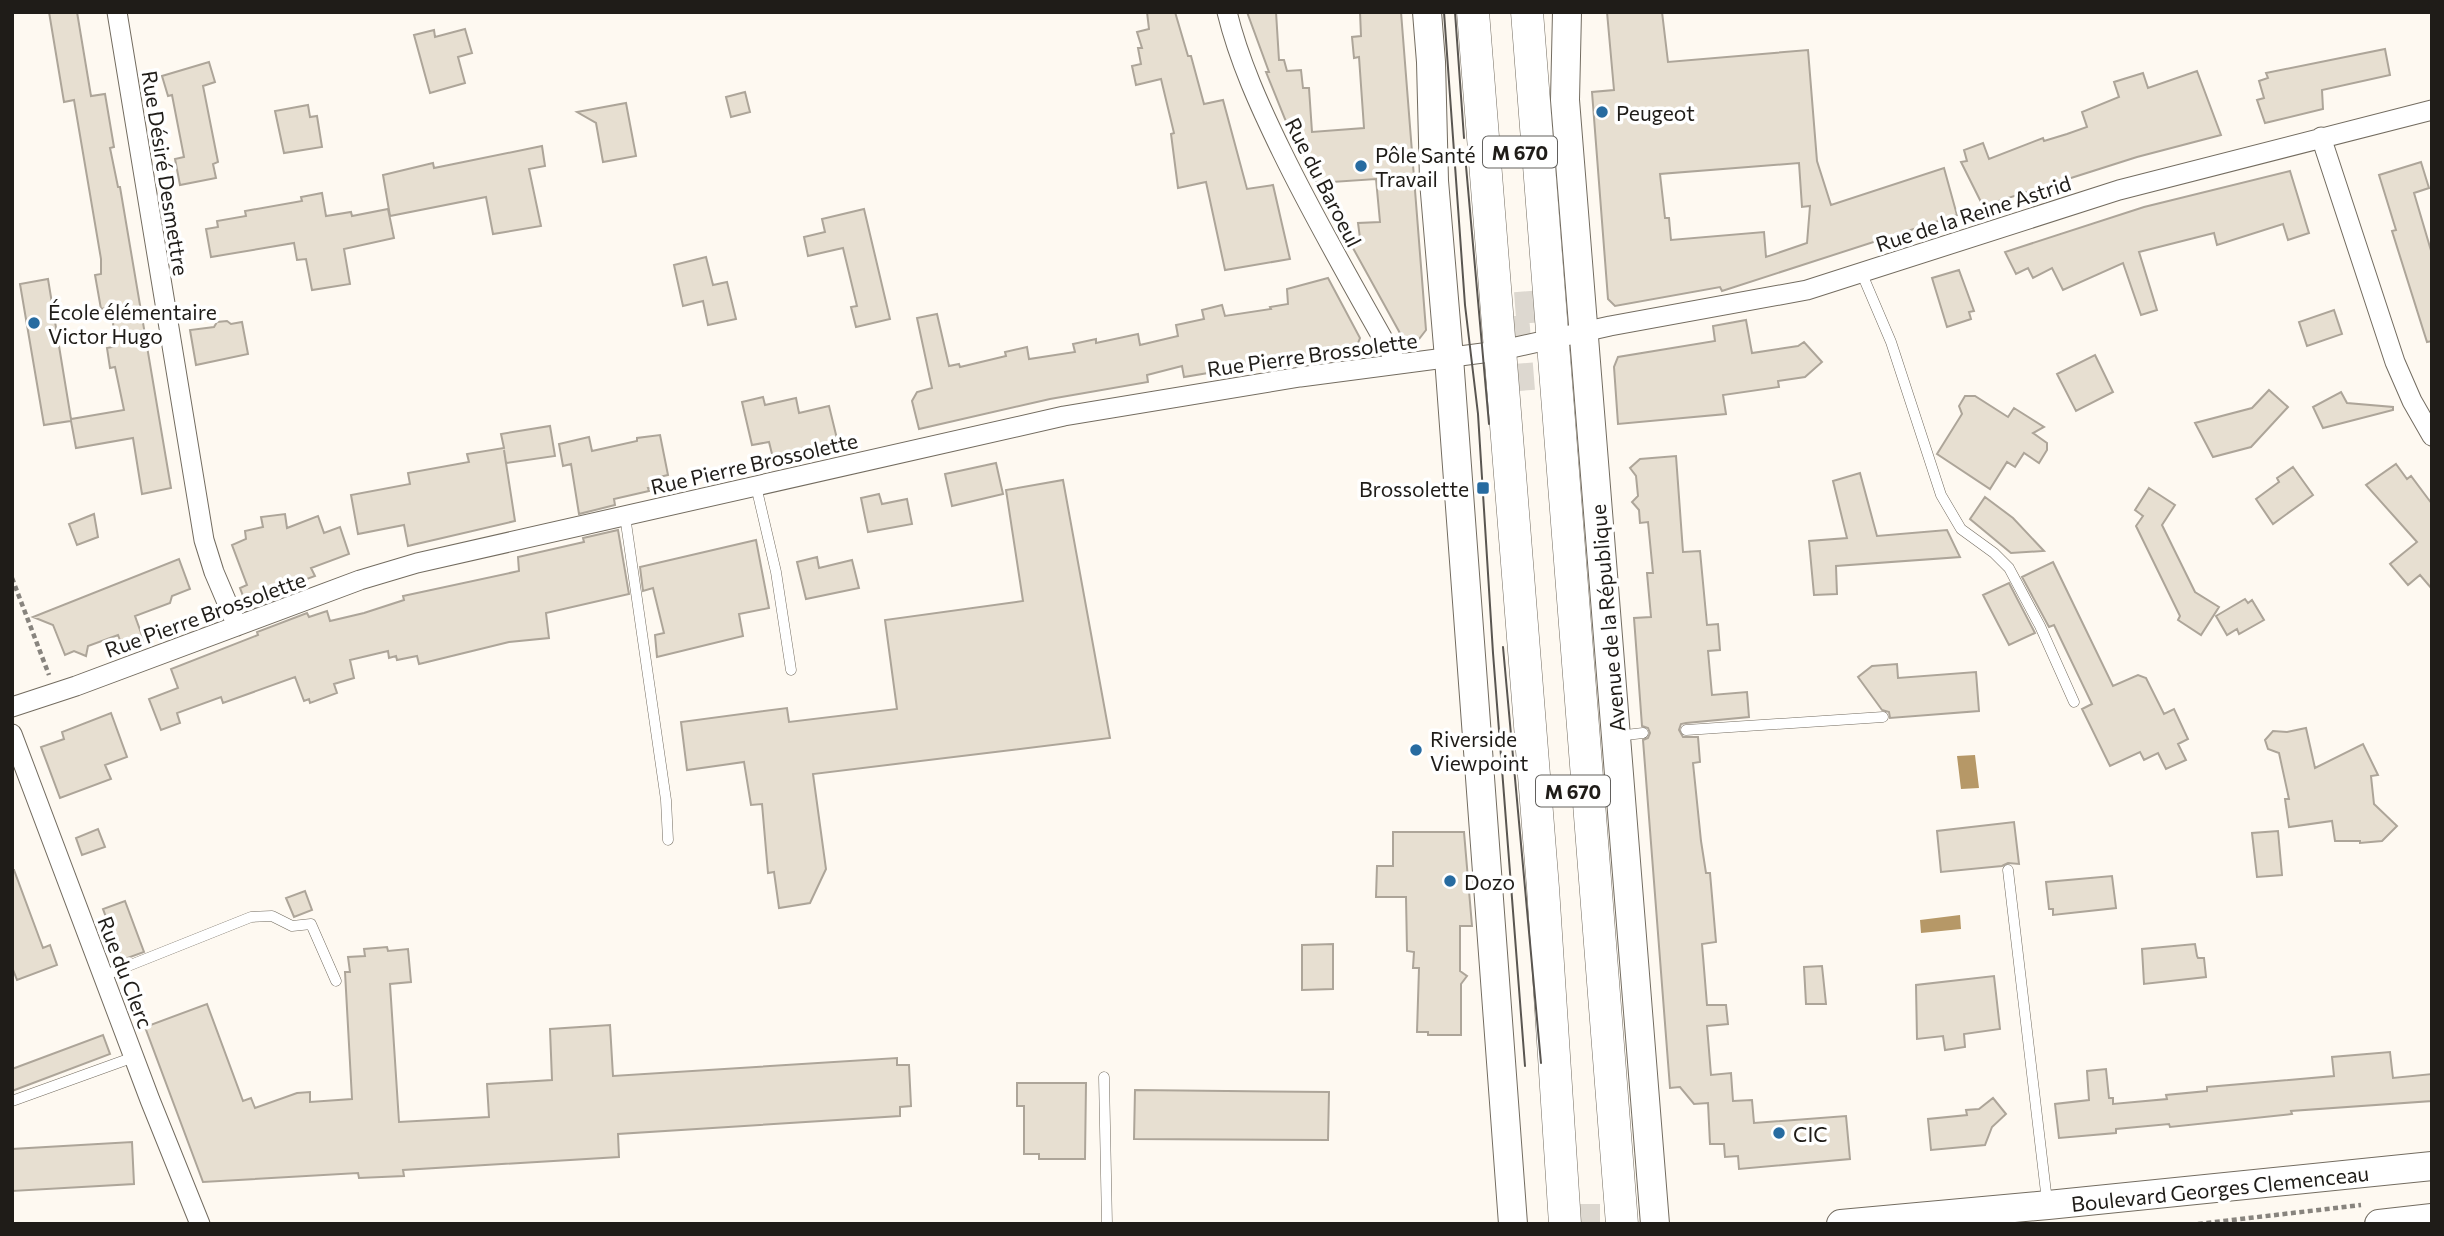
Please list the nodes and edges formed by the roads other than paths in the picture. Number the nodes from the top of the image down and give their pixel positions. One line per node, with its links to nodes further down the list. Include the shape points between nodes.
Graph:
1 (117, 12): 20 (street, Rue Désiré Desmettre, via 204,540)
2 (1227, 12): 15 (street, Rue du Baroeul, via 1276,140)
3 (1427, 12): 14 (street, via 1435,198)
4 (1473, 12): 13 (main road, via 1496,290)
5 (1489, 12): 6 (main road, M 670, via 1521,294)
6 (1509, 12)
7 (1527, 12): 13 (main road)
8 (1567, 12): 12 (street, Avenue de la République, via 1564,100)
9 (2432, 110): 10 (street, Rue de la Reine Astrid)
10 (2321, 136): 11 (street, Rue de la Reine Astrid, via 2089,199); 17 (street, via 2395,362)
11 (1862, 274): 12 (street, Rue de la Reine Astrid, via 1782,296); 22 (lane, via 1891,342 1941,495 1961,529 2009,569)
12 (1584, 331): 13 (street, Rue de la Reine Astrid); 42 (street, Avenue de la République, via 1630,734)
13 (1526, 345): 14 (street, Rue Pierre Brossolette); 36 (main road); 36 (main road, via 1543,888)
14 (1449, 358): 15 (street, Rue Pierre Brossolette); 41 (street)
15 (1397, 364): 18 (street, Rue Pierre Brossolette, via 1064,416)
16 (1529, 386): 36 (main road, M 670)
17 (2432, 436)
18 (756, 486): 19 (street, Rue Pierre Brossolette); 21 (lane, via 776,572)
19 (625, 516): 20 (street, Rue Pierre Brossolette, via 407,566); 27 (lane)
20 (237, 626): 23 (street, Rue Pierre Brossolette)
21 (791, 670)
22 (2074, 702)
23 (12, 706)
24 (1883, 717): 25 (lane)
25 (1686, 730)
26 (12, 734): 29 (street, Rue du Clerc)
27 (668, 840)
28 (2008, 870): 35 (lane)
29 (103, 976): 30 (lane, via 251,917 272,916 292,926 311,924); 31 (street, Rue du Clerc)
30 (336, 981)
31 (134, 1057): 33 (lane); 39 (street, Rue du Clerc)
32 (1104, 1077): 40 (lane)
33 (12, 1101)
34 (2432, 1166): 35 (street, Boulevard Georges Clemenceau)
35 (2048, 1205): 43 (street, Boulevard Georges Clemenceau)
36 (1594, 1213)
37 (2371, 1214): 38 (street)
38 (2432, 1218)
39 (200, 1224)
40 (1107, 1224)
41 (1513, 1224)
42 (1655, 1224)
43 (1841, 1224)

